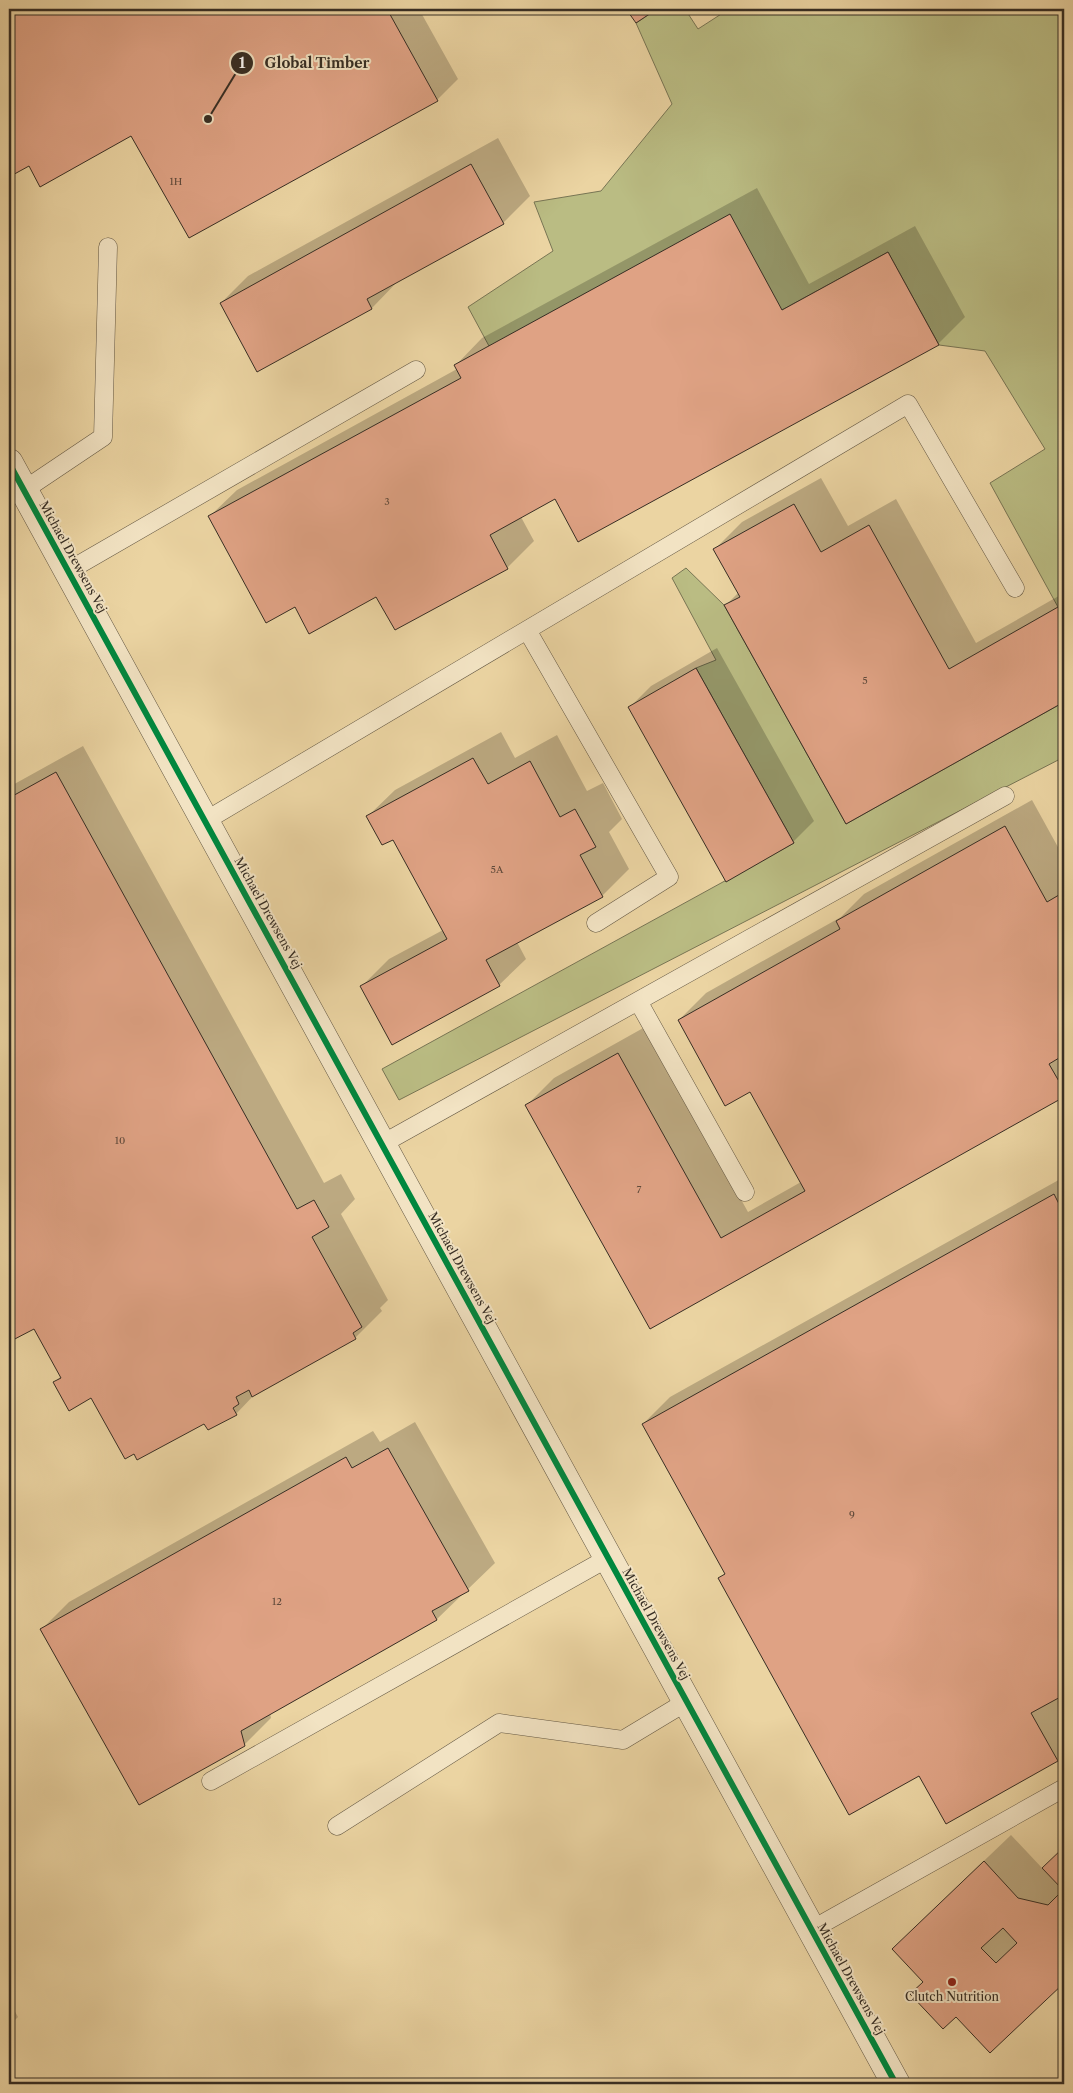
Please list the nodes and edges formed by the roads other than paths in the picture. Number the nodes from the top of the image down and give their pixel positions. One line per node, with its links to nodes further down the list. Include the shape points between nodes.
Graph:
1 (108, 247): 4 (lane, via 103,437)
2 (416, 370): 5 (lane)
3 (9, 463): 4 (street, Michael Drewsens Vej)
4 (24, 490): 5 (street, Michael Drewsens Vej)
5 (68, 571): 9 (street, Michael Drewsens Vej)
6 (1015, 588): 7 (lane, via 908,404)
7 (527, 630): 9 (lane); 10 (lane, via 669,877)
8 (1005, 796): 11 (lane)
9 (205, 821): 12 (street, Michael Drewsens Vej)
10 (596, 923)
11 (638, 1001): 12 (lane); 13 (lane)
12 (382, 1144): 14 (street, Michael Drewsens Vej)
13 (745, 1192)
14 (608, 1558): 15 (street, Michael Drewsens Vej); 16 (lane)
15 (686, 1702): 18 (lane, via 624,1740 499,1723); 19 (street, Michael Drewsens Vej)
16 (211, 1781)
17 (1064, 1788): 19 (lane)
18 (337, 1826)
19 (811, 1930): 20 (street, Michael Drewsens Vej)
20 (896, 2084)

